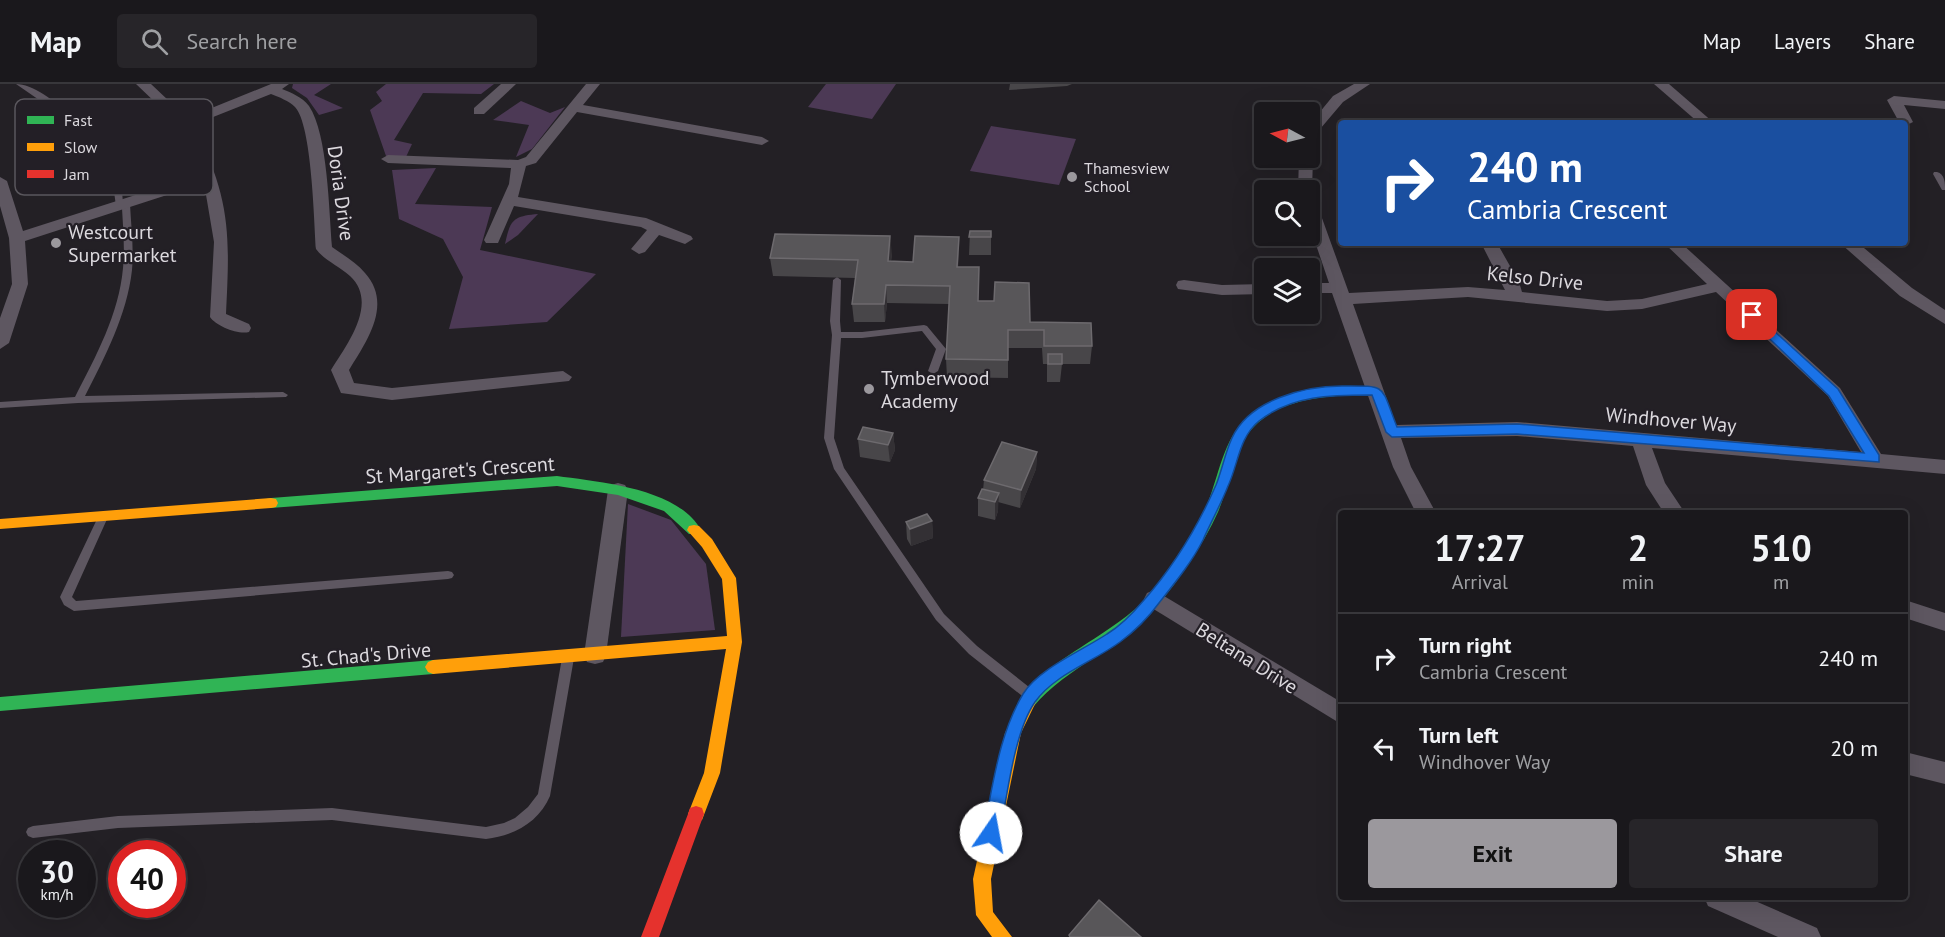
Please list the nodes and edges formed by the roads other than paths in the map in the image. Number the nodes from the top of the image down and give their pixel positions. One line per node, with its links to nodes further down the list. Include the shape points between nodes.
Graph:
1 (20, 84): 8 (lane)
2 (143, 84): 9 (street)
3 (509, 84): 12 (street)
4 (593, 84): 11 (street)
5 (1661, 84): 15 (street)
6 (1351, 86): 14 (street)
7 (277, 87): 13 (street); 51 (street, Doria Drive, via 303,107 309,125 324,249 363,280 372,305 362,334 340,370 347,389 392,394)
8 (45, 99)
9 (159, 99)
10 (1945, 105): 16 (street, via 1894,100)
11 (572, 107): 17 (street); 19 (street, via 531,160)
12 (479, 111)
13 (213, 112)
14 (1320, 120)
15 (1703, 120)
16 (1905, 120)
17 (762, 141)
18 (388, 159): 19 (street)
19 (519, 164): 26 (street)
20 (1937, 174): 22 (lane)
21 (0, 182): 30 (street)
22 (1945, 188)
23 (213, 192): 45 (street, via 222,242 218,317)
24 (120, 195): 27 (lane)
25 (153, 195): 27 (street)
26 (509, 201): 28 (street, via 573,209); 32 (street)
27 (123, 205): 30 (street); 54 (lane, via 126,278 118,315)
28 (656, 229): 31 (street); 36 (street)
29 (1320, 235): 42 (street)
30 (17, 238): 47 (street, via 20,284)
31 (685, 239)
32 (492, 240)
33 (1491, 246): 43 (street, via 1512,282)
34 (1675, 246): 39 (street)
35 (1852, 246): 44 (street, via 1906,292)
36 (639, 249)
37 (837, 280): 46 (lane)
38 (1184, 285): 40 (street)
39 (1720, 286): 43 (street, Kelso Drive, via 1642,304 1607,306); 58 (street, via 1834,392)
40 (1254, 289)
41 (1320, 290): 42 (street, Kelso Drive)
42 (1341, 293): 43 (street, Kelso Drive, via 1468,292); 52 (street)
43 (1515, 297)
44 (1945, 318)
45 (243, 328)
46 (837, 335): 49 (lane, via 924,328 941,349); 72 (lane, via 829,438 839,469 940,616 973,650)
47 (1, 340)
48 (549, 361): 51 (street)
49 (933, 371)
50 (563, 376): 51 (street, Doria Drive)
51 (540, 378)
52 (1376, 391): 56 (street); 66 (street, via 1333,390 1301,395 1253,419 1238,437 1222,485 1195,541)
53 (283, 395): 54 (lane)
54 (78, 400): 55 (lane)
55 (0, 405)
56 (1392, 432): 57 (street, Windhover Way, via 1517,429); 61 (street, via 1402,467)
57 (1640, 441): 58 (street, Windhover Way); 62 (street, via 1656,485)
58 (1874, 459): 59 (street, Windhover Way)
59 (1945, 467)
60 (618, 490): 63 (street, St Margaret's Crescent, via 557,481); 69 (street, St Margaret's Crescent, via 669,507 706,543 729,578); 70 (street)
61 (1424, 510)
62 (1673, 510)
63 (103, 517): 64 (street, St Margaret's Crescent); 65 (lane, via 66,597 74,606)
64 (0, 524)
65 (448, 575)
66 (1154, 599): 72 (street, via 1115,638 1054,675); 74 (street, Beltana Drive)
67 (1908, 610): 68 (street)
68 (1945, 622)
69 (735, 642): 70 (street, St. Chad's Drive); 79 (street, St Margaret's Crescent, via 712,773)
70 (595, 655): 71 (street, St. Chad's Drive)
71 (568, 657): 73 (street, St. Chad's Drive); 77 (lane, via 544,796 524,821 503,832 332,814 118,822)
72 (1030, 696): 80 (street, via 1013,734 981,879 985,915)
73 (0, 704)
74 (1338, 712)
75 (1908, 764): 76 (street)
76 (1945, 772)
77 (33, 832)
78 (1724, 900): 81 (street)
79 (650, 937)
80 (1002, 937)
81 (1808, 937)

